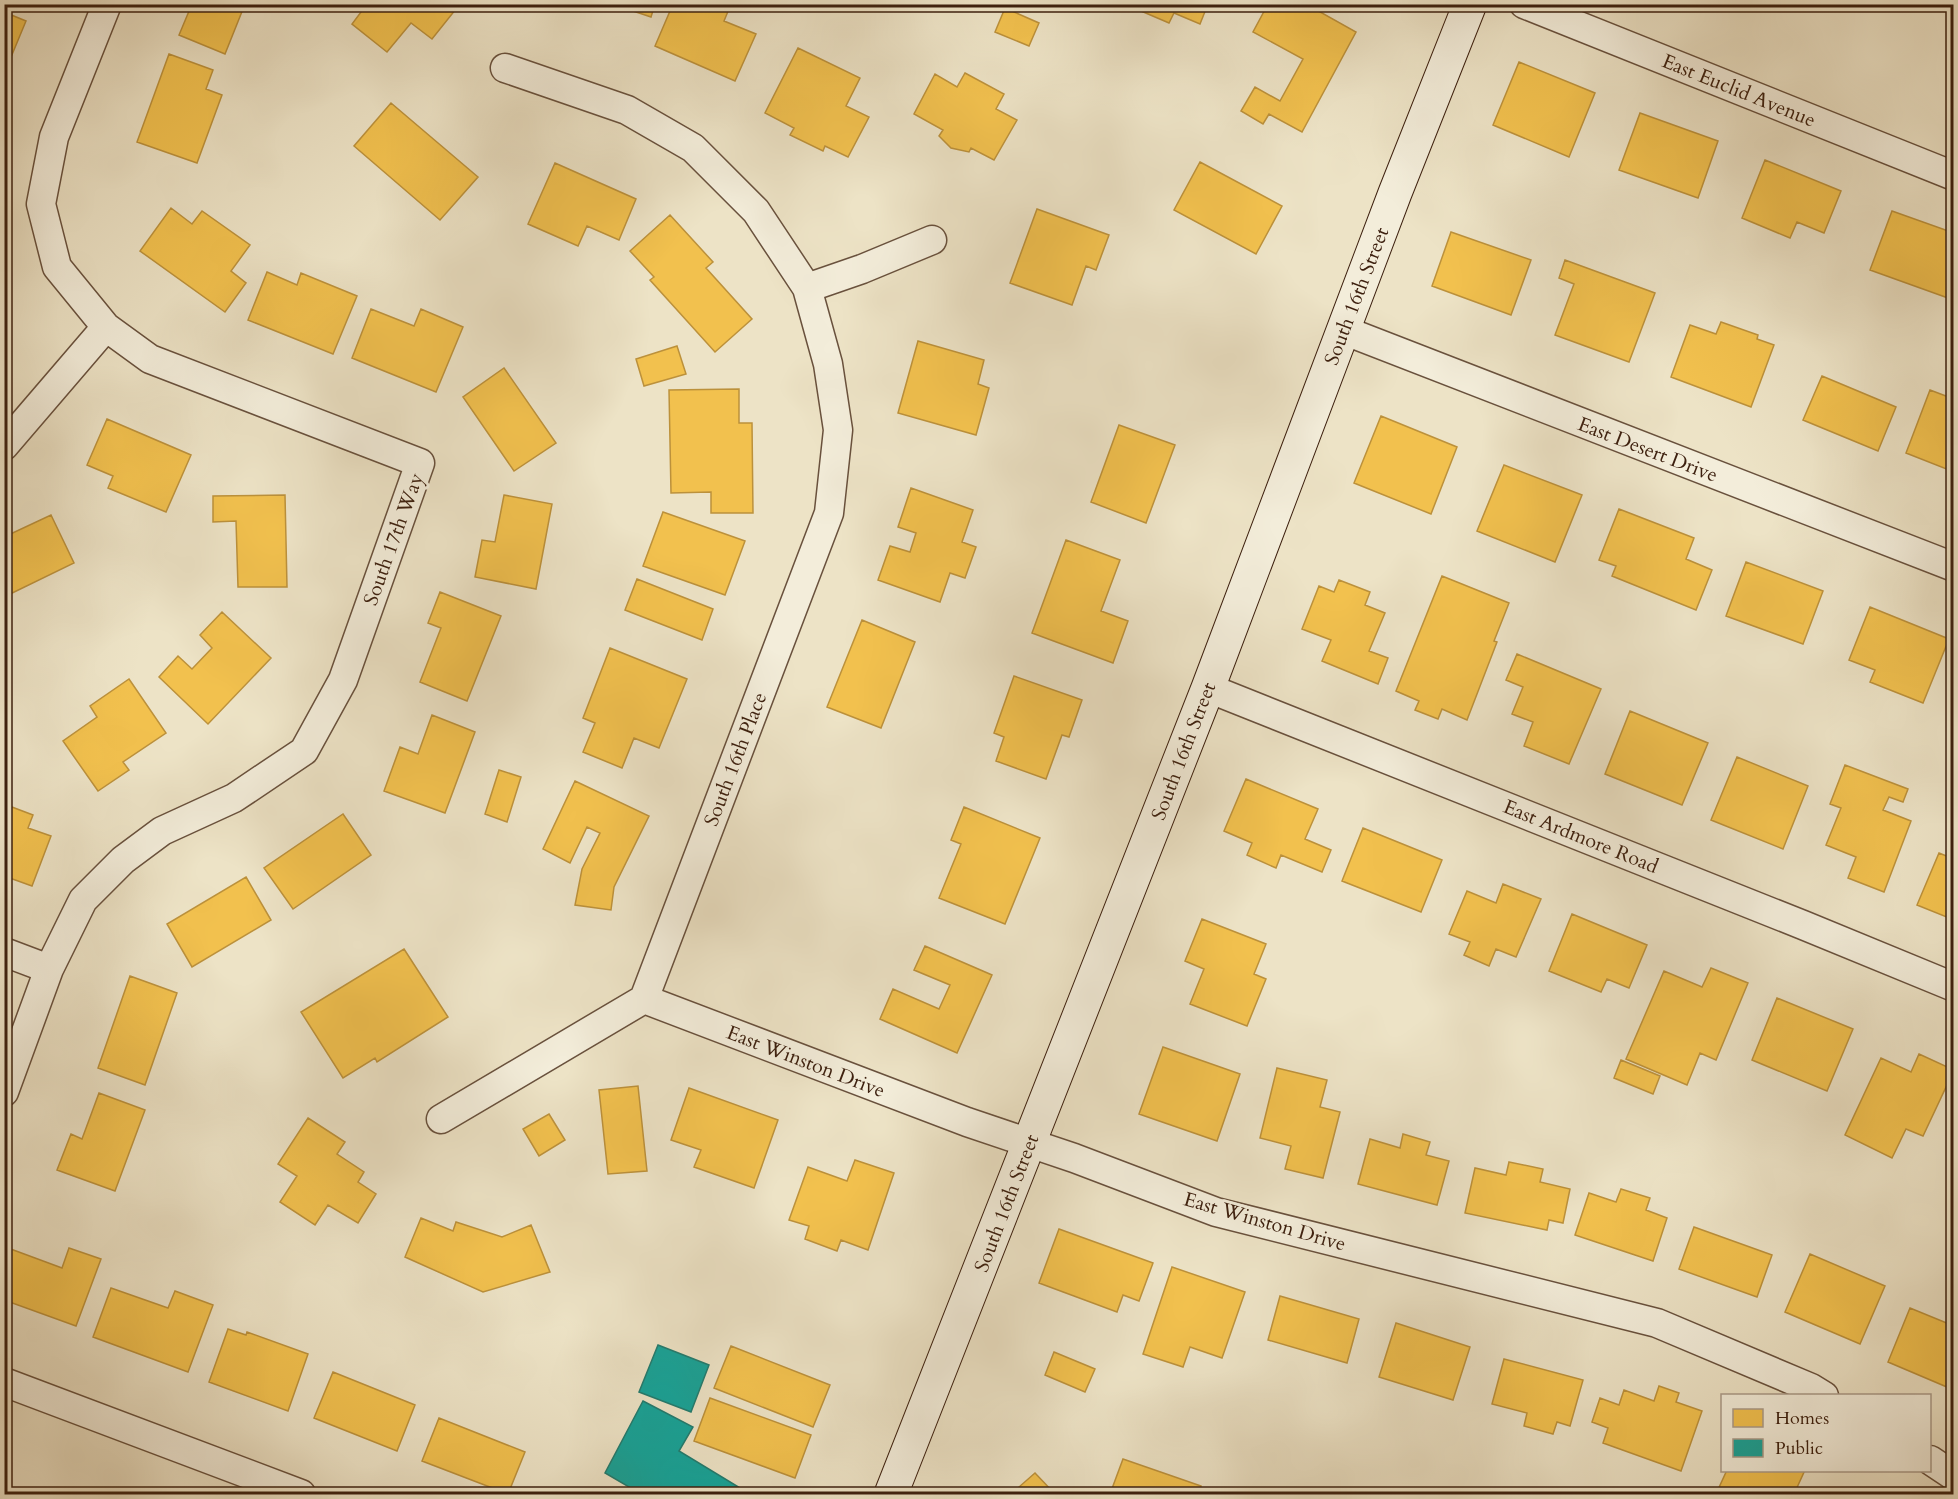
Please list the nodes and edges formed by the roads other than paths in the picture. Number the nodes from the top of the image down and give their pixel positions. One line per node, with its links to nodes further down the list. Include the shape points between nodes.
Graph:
1 (107, 4): 8 (street, South 17th Way, via 54,137 41,204 57,267)
2 (1470, 4): 9 (main road, South 16th Street)
3 (1524, 4): 5 (street, East Euclid Avenue)
4 (505, 68): 7 (street, South 16th Place, via 627,110 693,148 756,211)
5 (1953, 176)
6 (932, 240): 7 (street)
7 (807, 288): 16 (street, South 16th Place, via 828,364 838,430 829,513)
8 (106, 327): 10 (street); 14 (street, South 17th Way, via 150,359 420,463 343,680 304,751 234,798 162,831 123,860 82,900)
9 (1343, 330): 11 (street, East Desert Drive); 12 (main road, South 16th Street)
10 (4, 446)
11 (1953, 567)
12 (1208, 688): 15 (street, East Ardmore Road); 19 (main road, South 16th Street)
13 (4, 952): 14 (street)
14 (49, 969): 17 (street, South 17th Way)
15 (1953, 987)
16 (644, 999): 18 (street); 19 (street, East Winston Drive)
17 (4, 1092)
18 (441, 1119)
19 (1029, 1142): 21 (street, East Winston Drive, via 1216,1212 1657,1323); 25 (main road, South 16th Street)
20 (4, 1382): 24 (street)
21 (1822, 1394)
22 (1931, 1461): 23 (street)
23 (1953, 1476)
24 (301, 1494)
25 (891, 1494)

